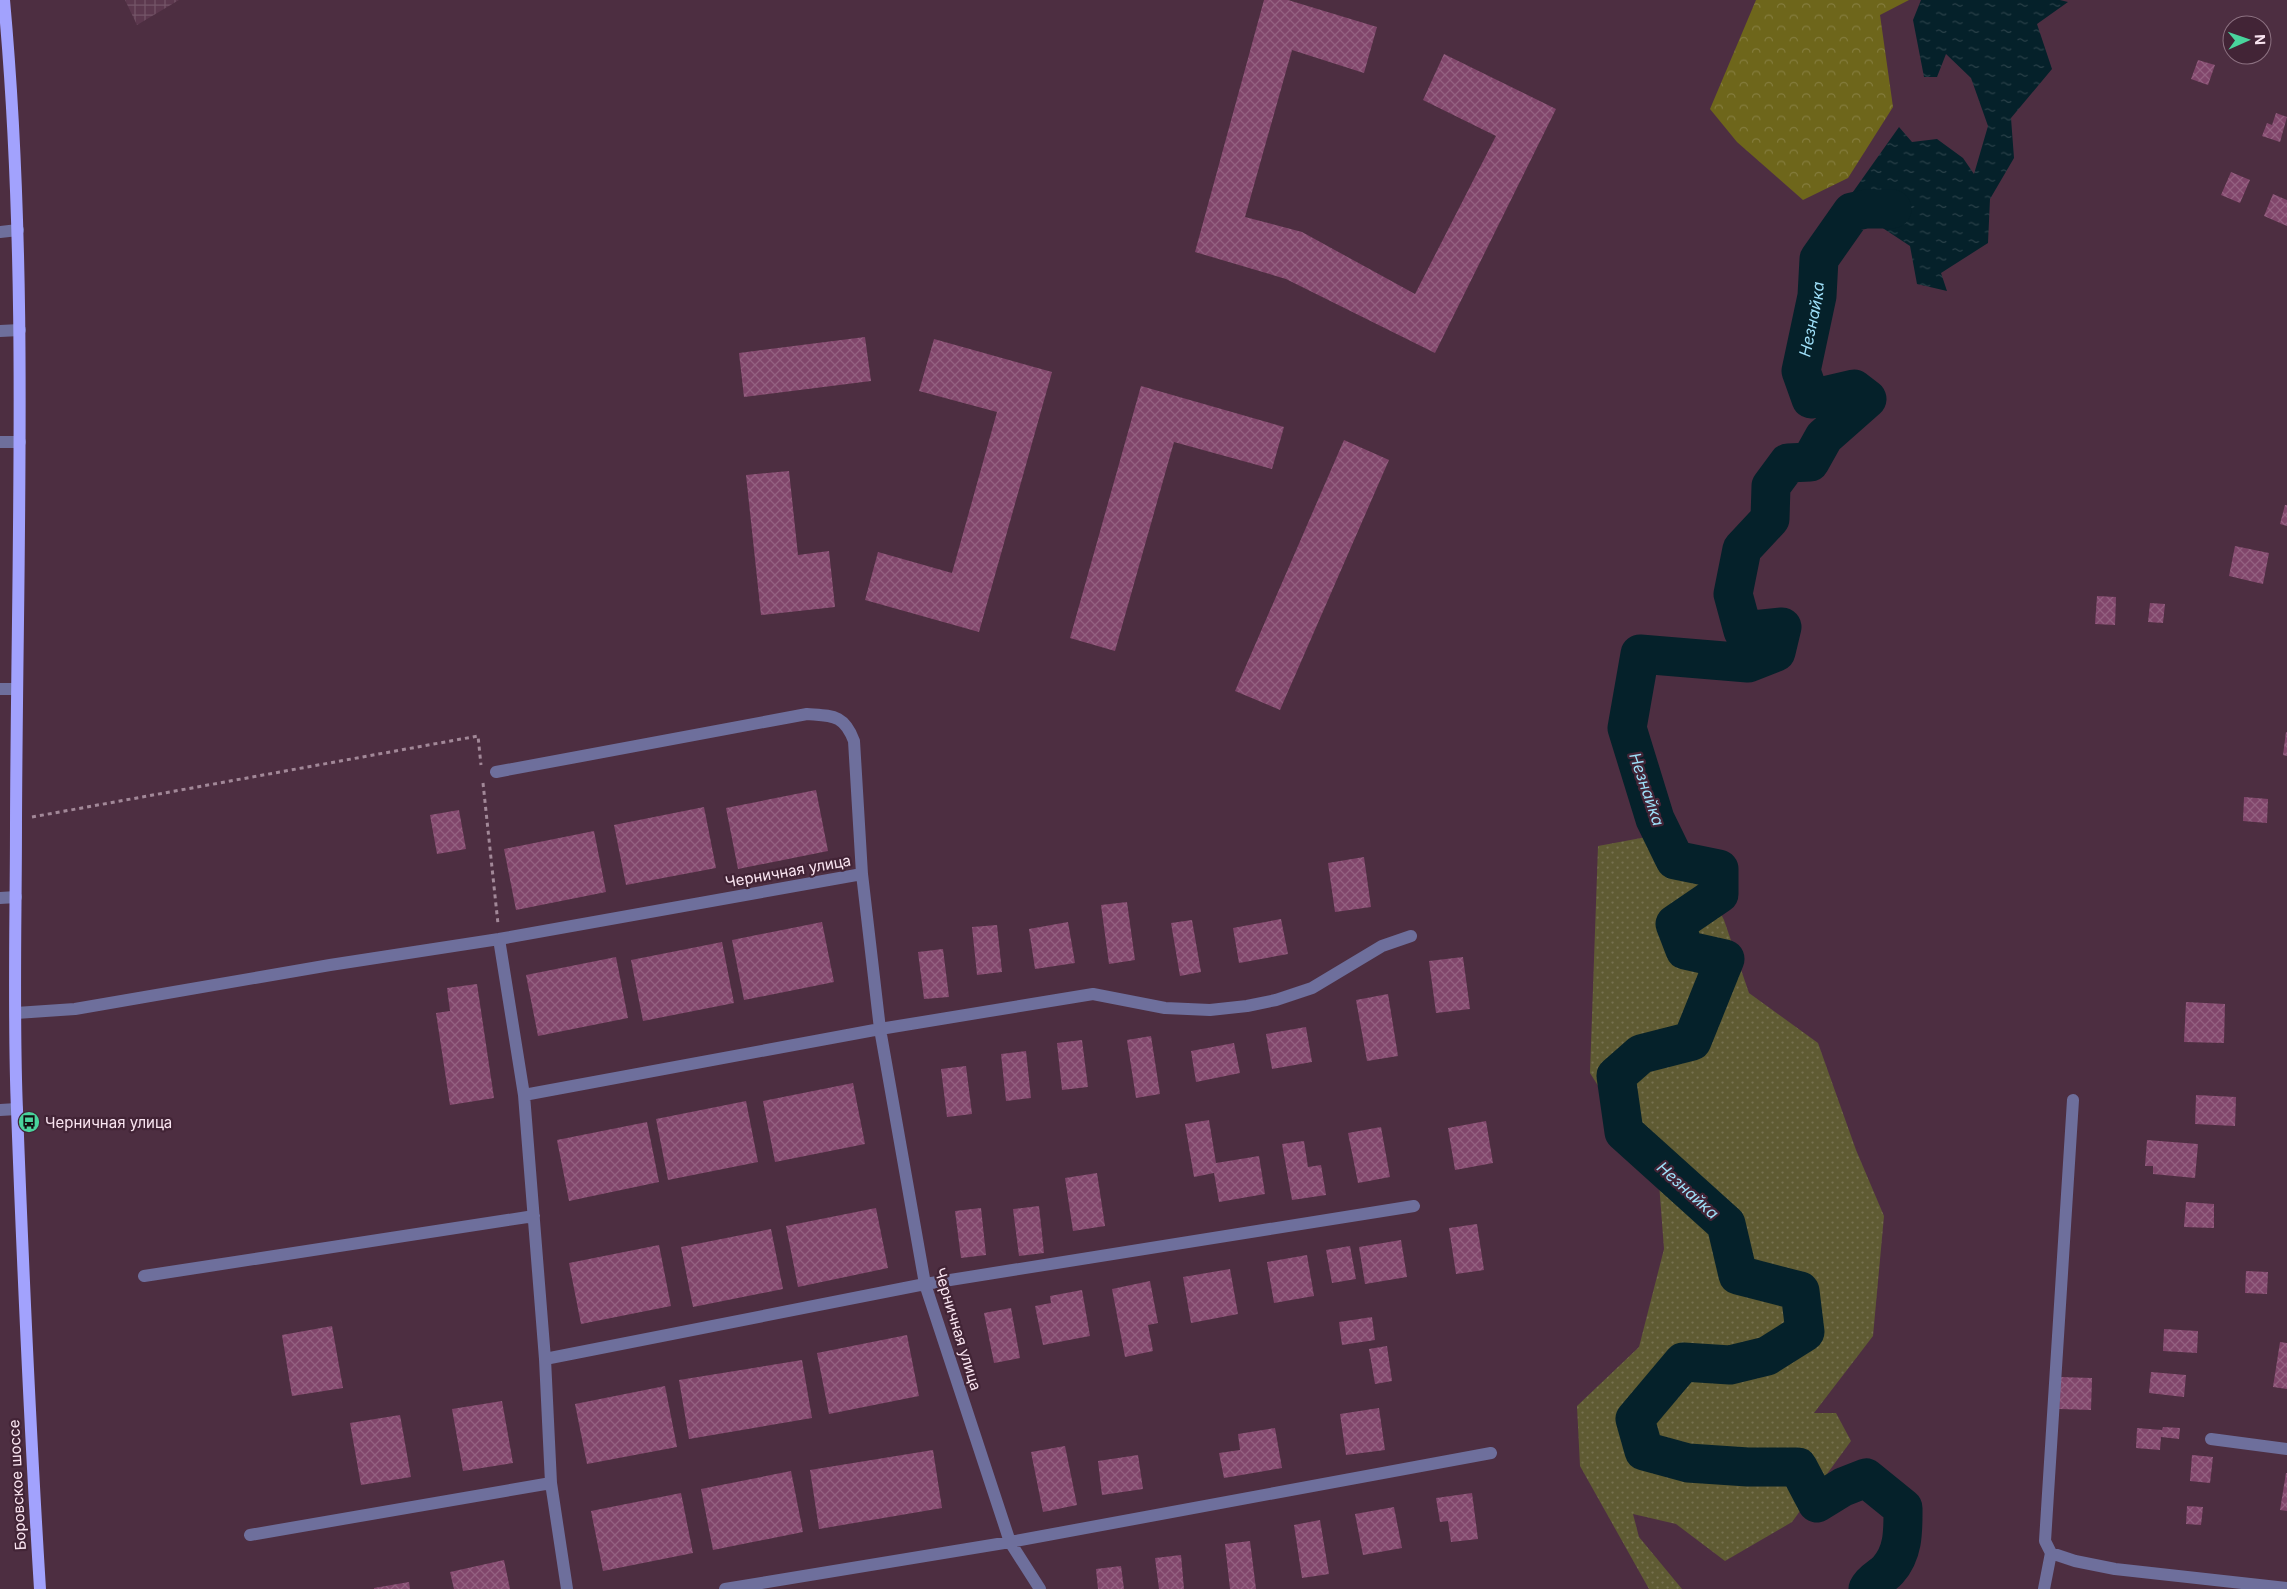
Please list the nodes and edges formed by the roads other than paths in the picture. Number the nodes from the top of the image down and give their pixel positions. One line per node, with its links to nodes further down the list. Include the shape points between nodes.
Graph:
1 (4, 0): 2 (main road, Боровское шоссе)
2 (18, 230): 3 (street); 4 (main road, Боровское шоссе)
3 (0, 232)
4 (20, 330): 5 (street); 7 (main road, Боровское шоссе)
5 (0, 331)
6 (0, 442): 7 (street)
7 (20, 442): 9 (main road, Боровское шоссе)
8 (0, 688): 9 (street)
9 (17, 689): 13 (main road, Боровское шоссе)
10 (496, 772): 11 (street, via 784,717 807,714 838,718 849,728 854,741)
11 (862, 874): 15 (street, Черничная улица); 17 (street, Черничная улица)
12 (0, 898): 13 (street)
13 (16, 898): 16 (main road, Боровское шоссе)
14 (1412, 936): 17 (street, via 1382,946 1312,988 1247,1006 1210,1010 1165,1008 1093,994)
15 (499, 939): 16 (street, Черничная улица, via 75,1009); 18 (street)
16 (16, 1013): 20 (main road, Боровское шоссе)
17 (880, 1029): 18 (street); 25 (street, Черничная улица)
18 (524, 1096): 23 (street)
19 (2073, 1100): 33 (street, via 2045,1540)
20 (17, 1109): 21 (street); 35 (main road, Боровское шоссе)
21 (0, 1110)
22 (1414, 1206): 25 (street)
23 (534, 1216): 24 (street); 26 (street)
24 (144, 1276)
25 (925, 1284): 26 (street); 32 (street, Черничная улица)
26 (545, 1359): 30 (street)
27 (2211, 1438): 28 (street)
28 (2287, 1449)
29 (1491, 1453): 32 (street)
30 (551, 1483): 31 (street); 36 (street)
31 (250, 1535)
32 (1010, 1542): 37 (street); 38 (street, Черничная улица)
33 (2051, 1553): 34 (street, via 2075,1562); 39 (street)
34 (2287, 1588)
35 (40, 1589)
36 (567, 1589)
37 (726, 1589)
38 (1040, 1589)
39 (2044, 1589)

